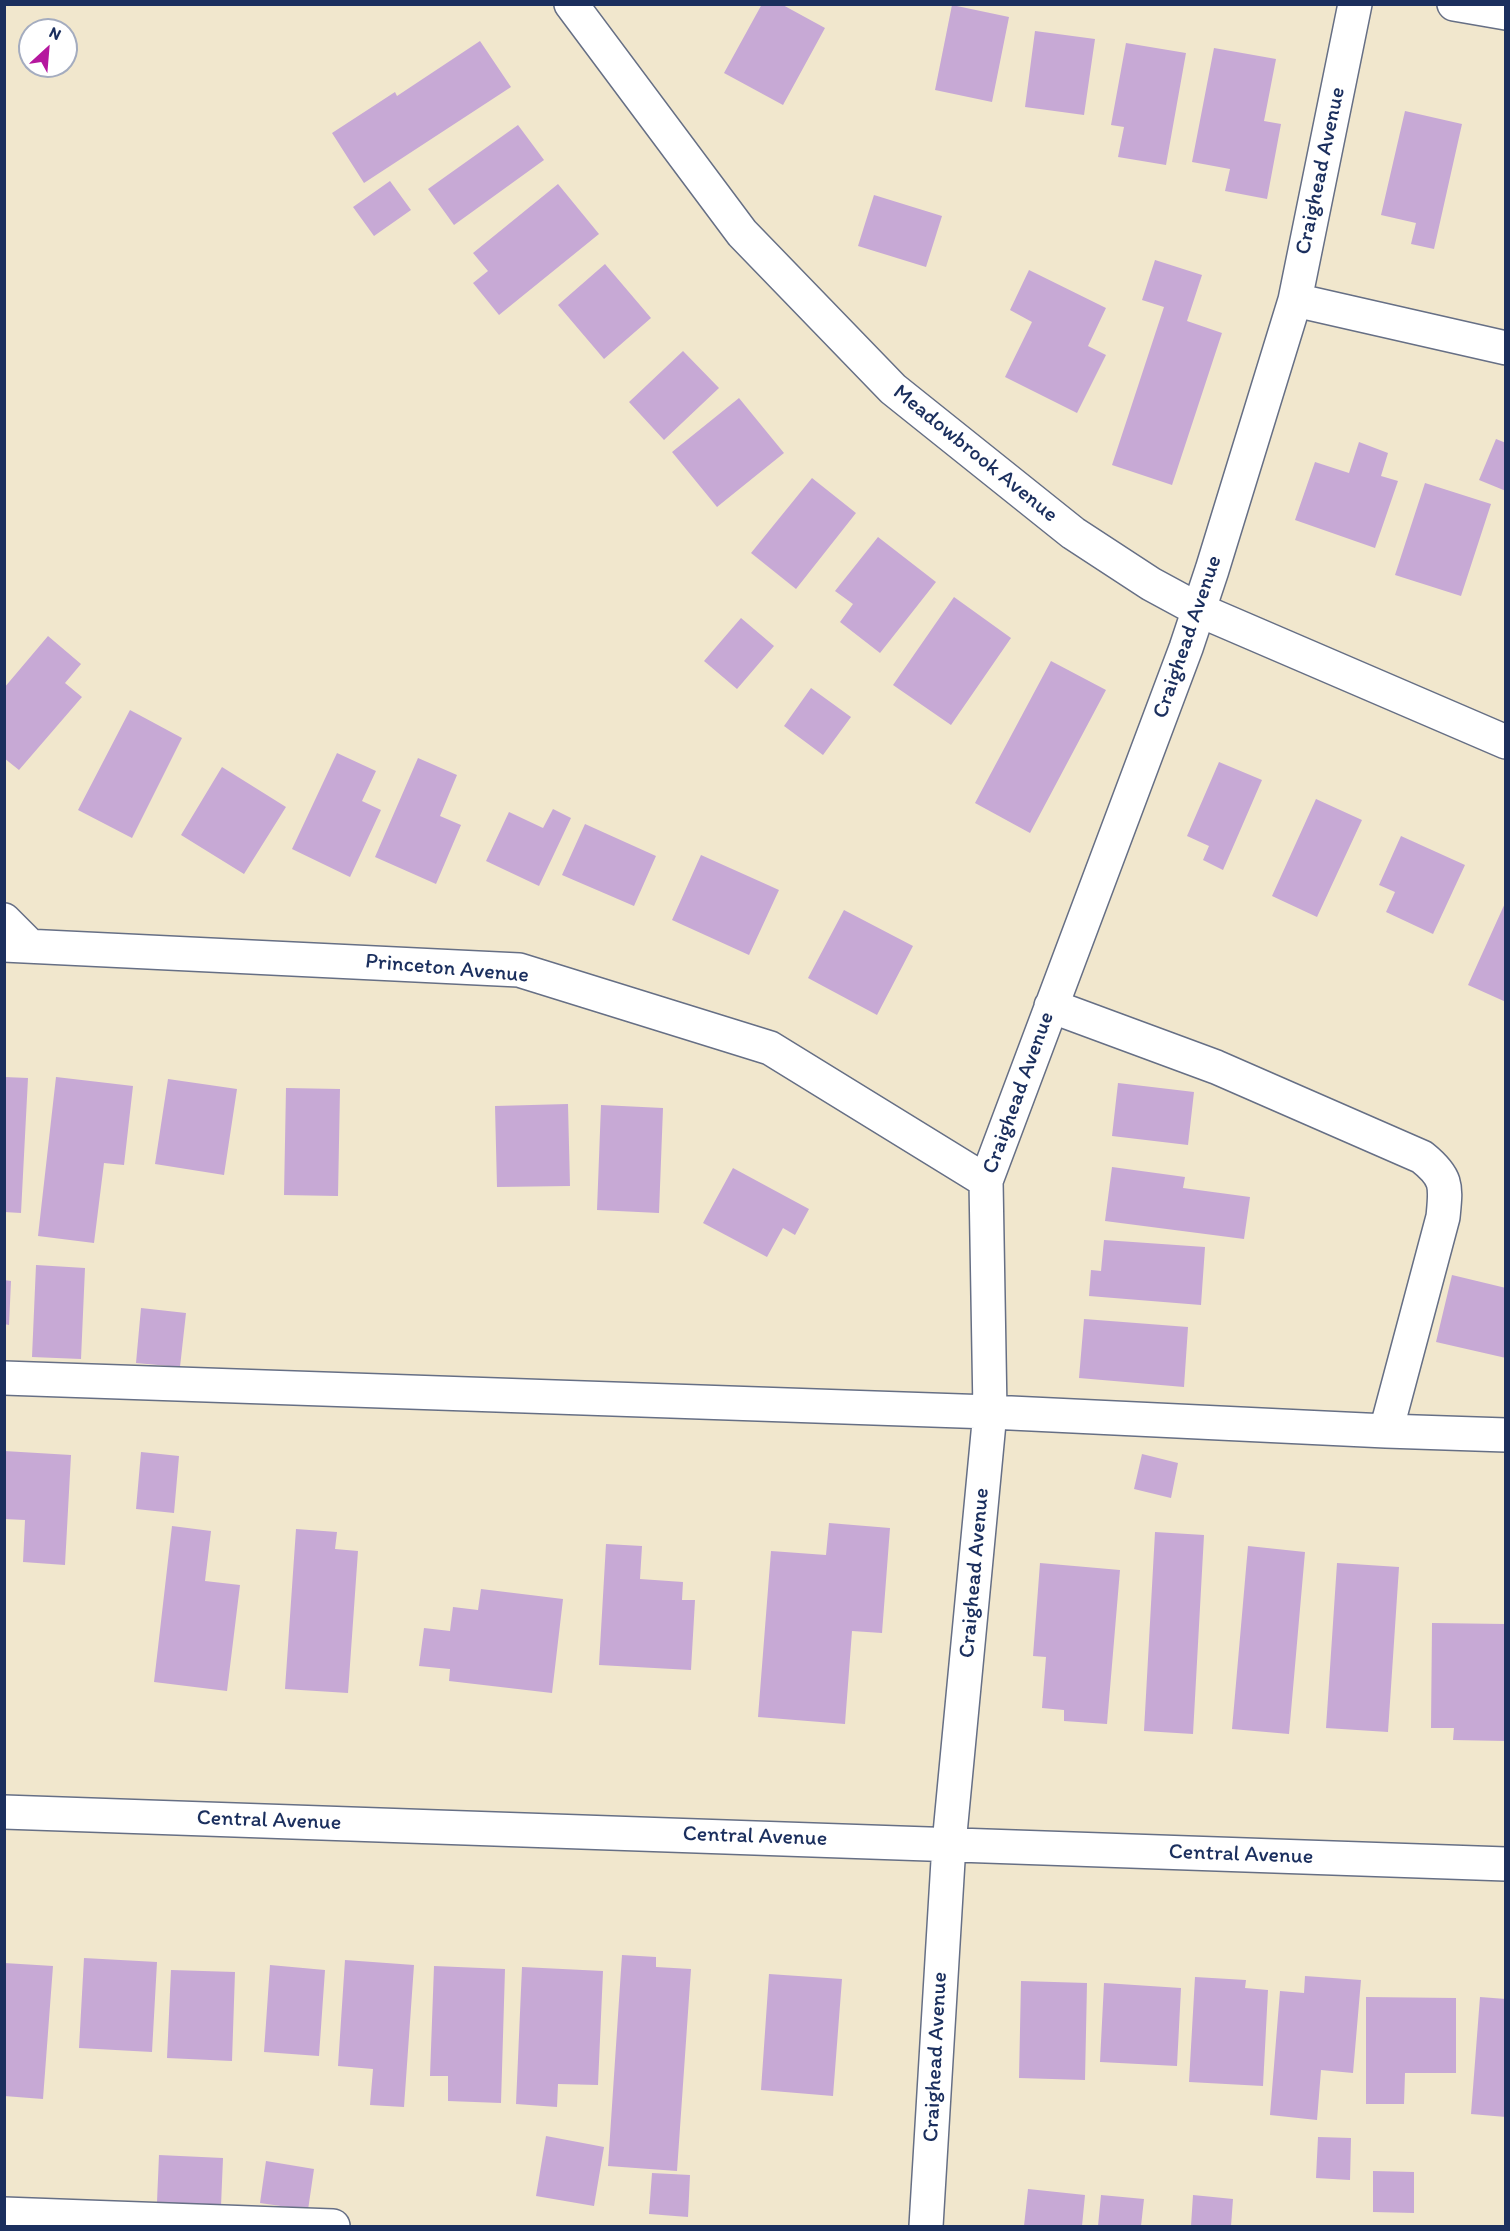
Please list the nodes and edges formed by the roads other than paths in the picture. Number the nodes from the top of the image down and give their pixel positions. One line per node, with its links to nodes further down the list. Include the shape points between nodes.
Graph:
1 (571, 4): 7 (street, Meadowbrook Avenue, via 742,233 893,389 1073,533)
2 (1355, 4): 5 (street, Craighead Avenue)
3 (1454, 4): 4 (street)
4 (1506, 13)
5 (1295, 300): 6 (street); 7 (street, Craighead Avenue)
6 (1506, 348)
7 (1199, 610): 8 (street, Meadowbrook Avenue); 11 (street, Craighead Avenue)
8 (1506, 742)
9 (4, 920): 10 (street)
10 (17, 945): 12 (street, Princeton Avenue, via 519,970 770,1048)
11 (1051, 1006): 12 (street, Craighead Avenue); 15 (street, via 1216,1067 1422,1157 1438,1170 1446,1188 1443,1218)
12 (986, 1181): 14 (street, Craighead Avenue)
13 (4, 1378): 14 (street)
14 (990, 1412): 15 (street); 18 (street, Craighead Avenue)
15 (1386, 1431): 16 (street)
16 (1506, 1435)
17 (4, 1812): 18 (street, Central Avenue)
18 (949, 1844): 19 (street, Central Avenue); 22 (street, Craighead Avenue)
19 (1506, 1864)
20 (4, 2214): 21 (street)
21 (333, 2226)
22 (926, 2226)

